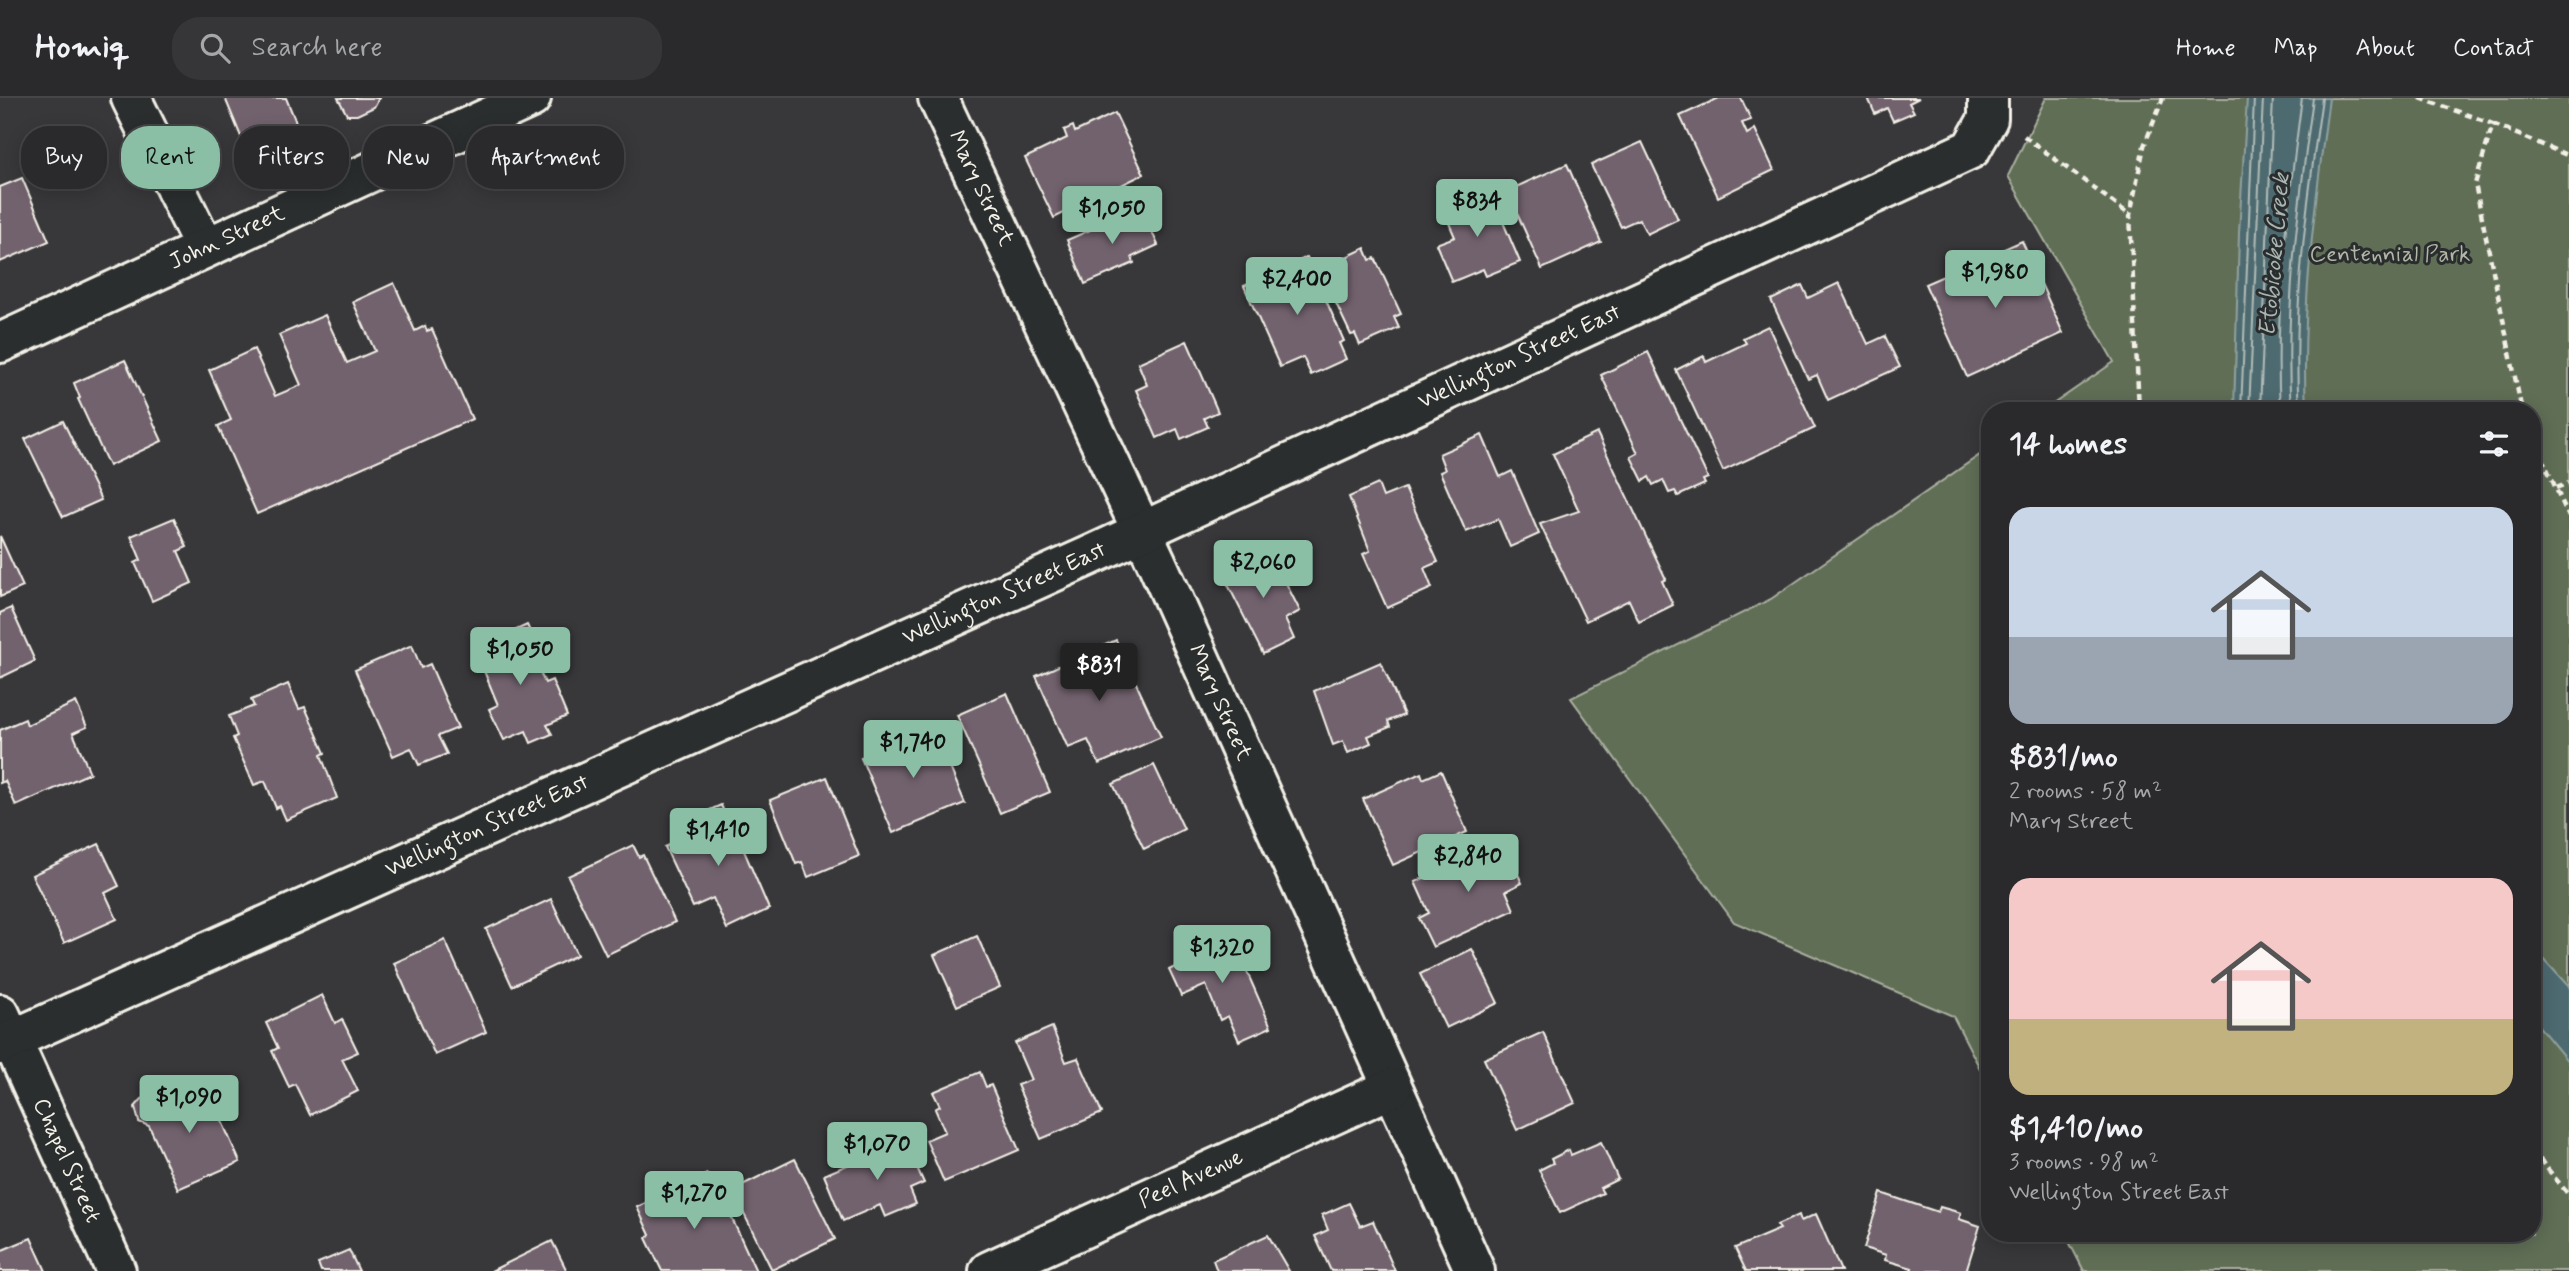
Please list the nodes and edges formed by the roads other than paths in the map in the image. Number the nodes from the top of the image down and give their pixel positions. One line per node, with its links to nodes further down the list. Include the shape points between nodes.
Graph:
1 (131, 98): 5 (street)
2 (531, 98): 5 (street, John Street)
3 (938, 98): 7 (street, Mary Street)
4 (1988, 108): 7 (street, Wellington Street East, via 1971,149)
5 (205, 248): 6 (street, John Street)
6 (0, 343)
7 (1142, 532): 8 (street, Wellington Street East); 9 (street, Mary Street)
8 (4, 1033): 10 (street, Chapel Street)
9 (1392, 1088): 11 (street, Peel Avenue); 12 (street, Mary Street)
10 (116, 1271)
11 (989, 1271)
12 (1475, 1271)

